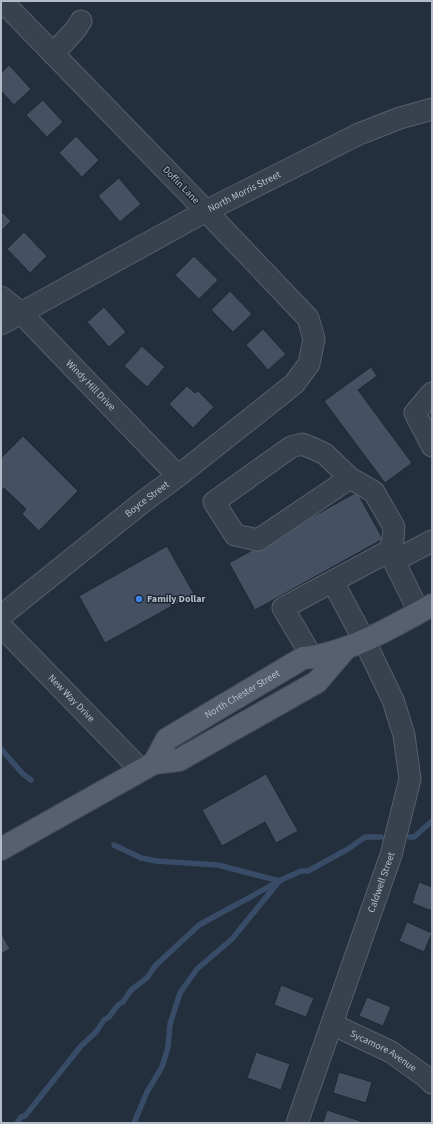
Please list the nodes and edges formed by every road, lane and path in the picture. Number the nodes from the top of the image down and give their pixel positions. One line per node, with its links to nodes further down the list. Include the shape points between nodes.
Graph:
1 (2, 1): 3 (street, Doffin Lane)
2 (81, 21): 3 (street)
3 (53, 54): 5 (street, Doffin Lane)
4 (432, 109): 5 (street, North Morris Street, via 359,134)
5 (206, 211): 7 (street, North Morris Street); 9 (street, Doffin Lane, via 308,318 314,339 309,364)
6 (1, 298): 7 (street, Windy Hill Drive)
7 (22, 313): 8 (street, North Morris Street); 12 (street, Windy Hill Drive)
8 (1, 324)
9 (294, 384): 12 (street, Boyce Street)
10 (432, 393): 11 (street, via 415,413)
11 (432, 446)
12 (178, 476): 18 (street, Boyce Street)
13 (350, 478): 13 (street, via 324,454 302,444 291,447 214,502 235,535 258,540); 15 (street, via 374,492 394,526)
14 (432, 541): 15 (street)
15 (391, 556): 16 (street); 17 (street)
16 (333, 582): 20 (street, Caldwell Street); 21 (street, via 283,608)
17 (426, 609): 20 (main road, North Chester Street)
18 (1, 616)
19 (1, 626): 22 (street, New Way Drive)
20 (355, 644): 21 (main road, North Chester Street); 22 (main road, North Chester Street, via 317,682 179,760); 24 (street, Caldwell Street, via 392,700 404,735 410,779 391,855)
21 (312, 657): 22 (main road, North Chester Street, via 303,658 167,739)
22 (148, 767): 23 (main road, North Chester Street)
23 (1, 849)
24 (332, 1024): 25 (street, Sycamore Avenue, via 391,1052); 26 (street, Caldwell Street)
25 (432, 1083)
26 (297, 1123)

